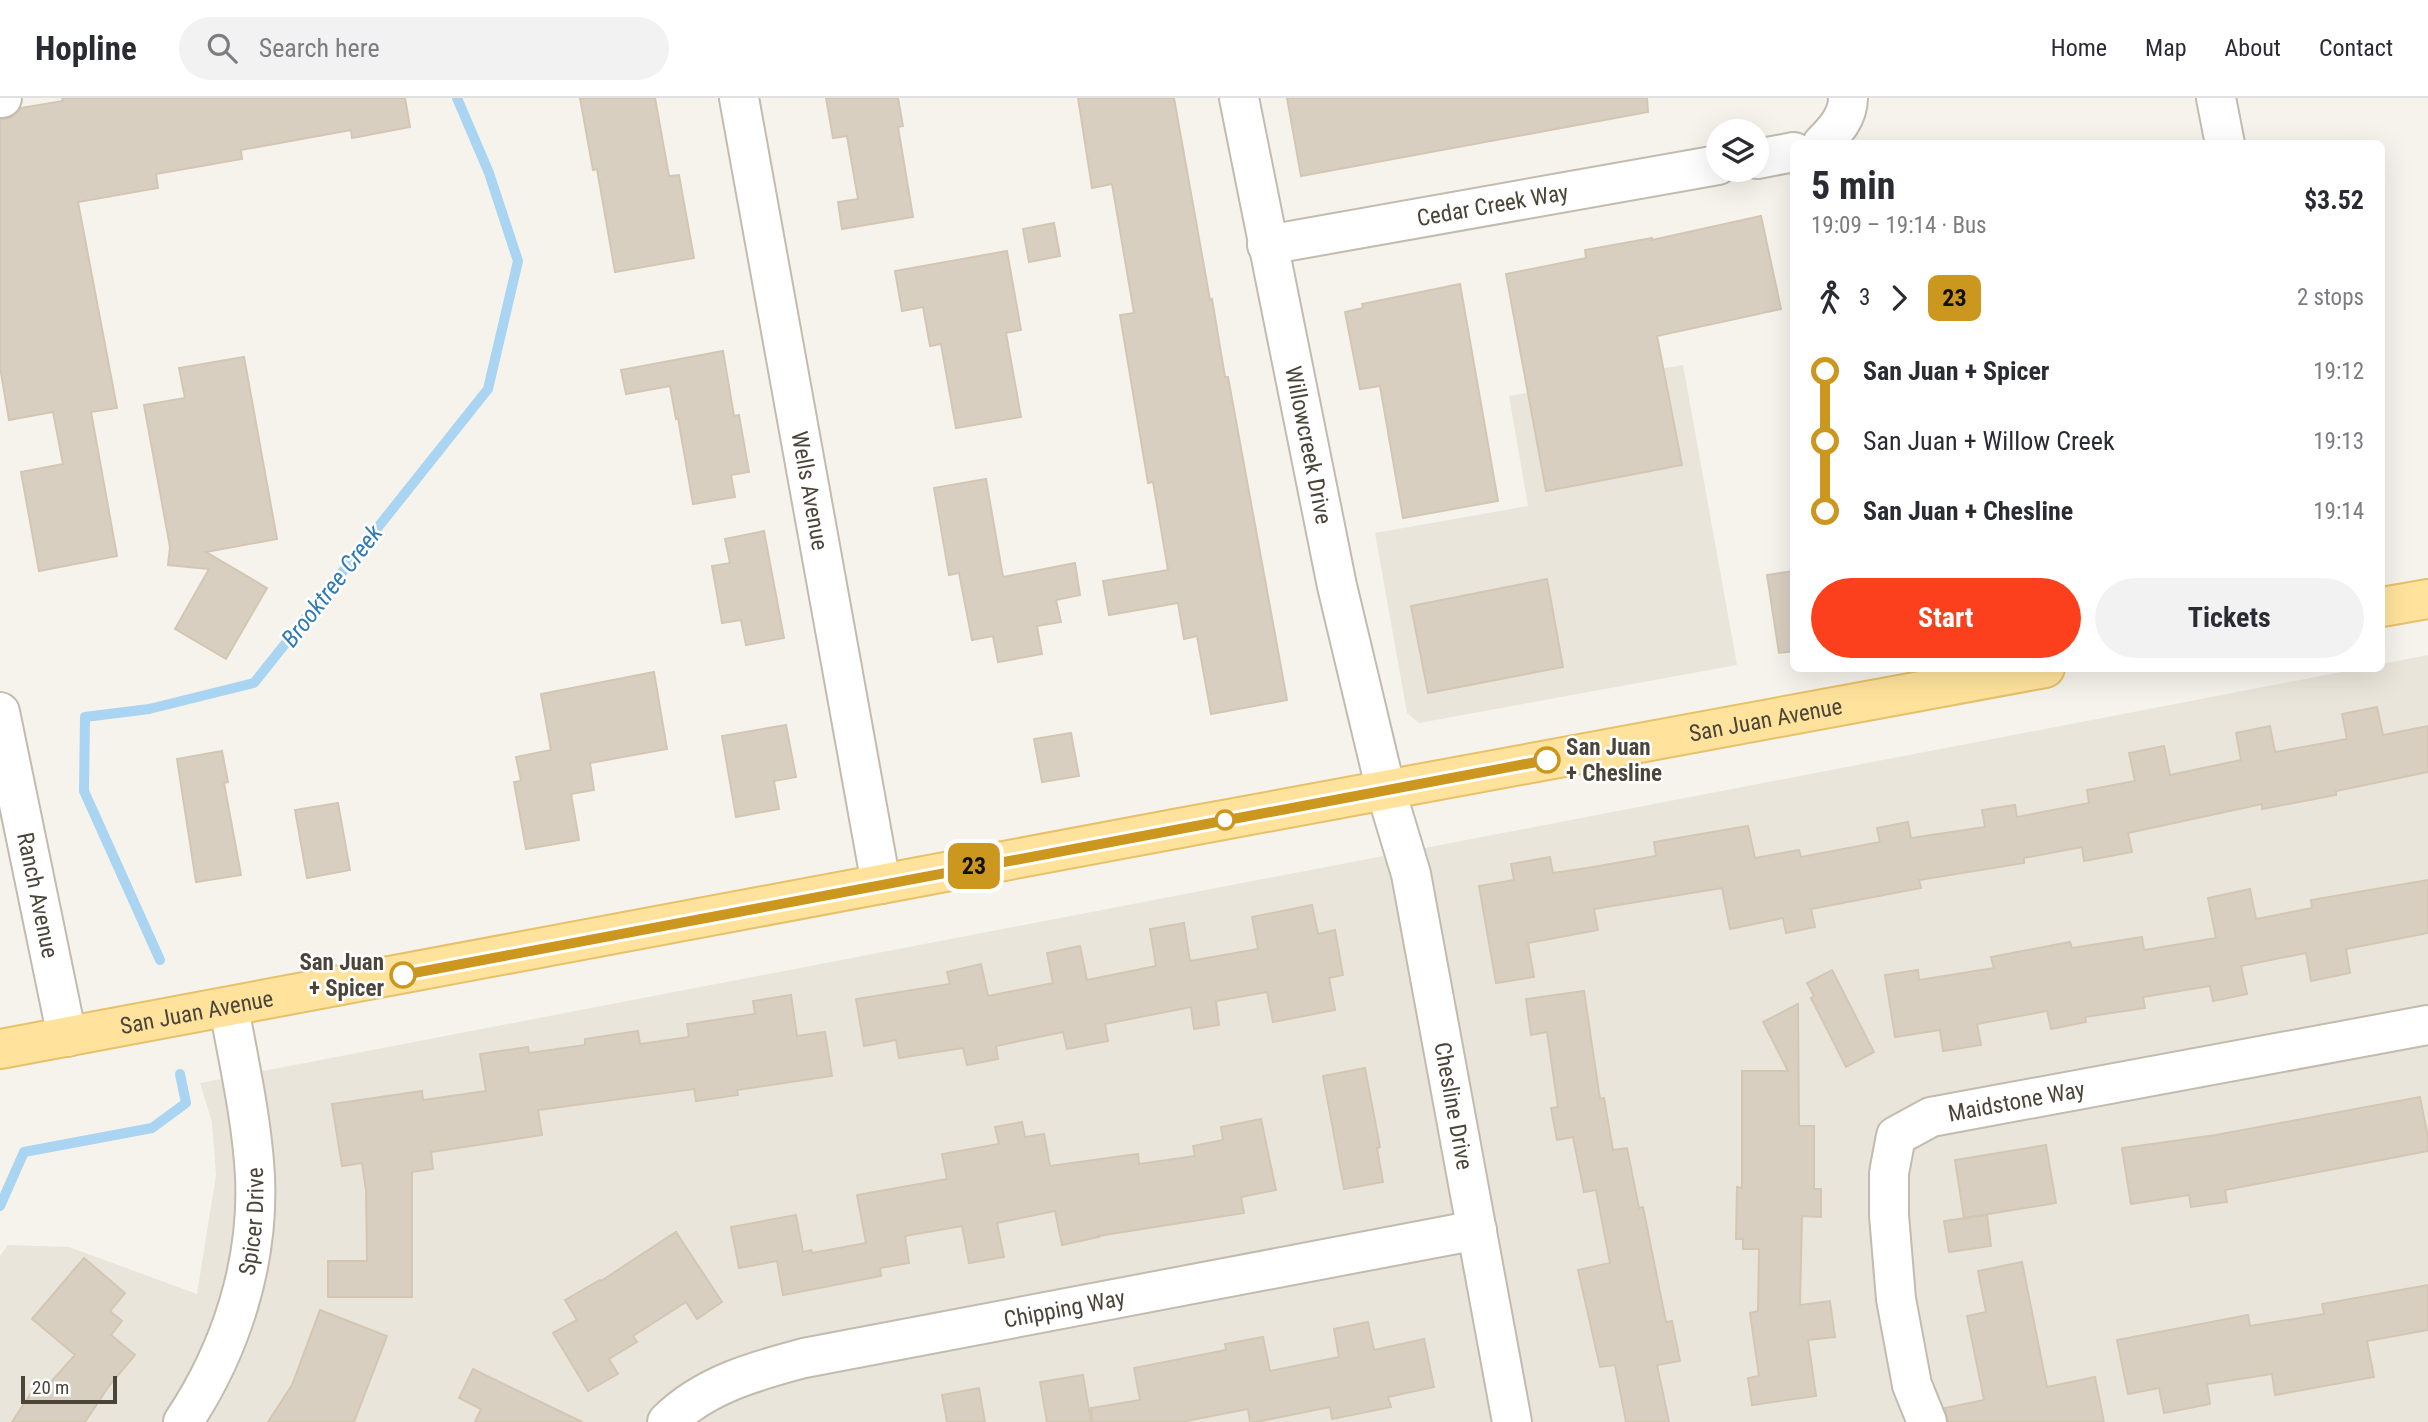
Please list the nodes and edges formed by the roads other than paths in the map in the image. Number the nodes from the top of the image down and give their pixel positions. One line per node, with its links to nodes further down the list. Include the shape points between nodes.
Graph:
1 (739, 98): 16 (street, Wells Avenue)
2 (1239, 98): 10 (street, Willowcreek Drive)
3 (1848, 98): 5 (street, via 1837,130)
4 (2216, 98): 6 (street)
5 (1826, 140)
6 (2224, 140)
7 (1790, 153): 8 (street)
8 (1769, 157)
9 (1706, 167): 10 (street, Cedar Creek Way)
10 (1267, 245): 15 (street, Willowcreek Drive, via 1337,586)
11 (2428, 599): 12 (main road)
12 (2385, 606)
13 (2024, 672): 15 (main road, San Juan Avenue)
14 (0, 712): 19 (street, Ranch Avenue)
15 (1385, 791): 16 (main road, San Juan Avenue); 21 (street, Chesline Drive, via 1411,874)
16 (881, 884): 17 (main road, San Juan Avenue)
17 (229, 1008): 19 (main road, San Juan Avenue); 22 (street, Spicer Drive, via 255,1177 253,1234 244,1289 226,1343)
18 (2428, 1025): 25 (street, Maidstone Way, via 1931,1117 1896,1136 1889,1172 1896,1300 1912,1384)
19 (67, 1037): 20 (main road, San Juan Avenue)
20 (0, 1049)
21 (1477, 1230): 23 (street, Chipping Way, via 804,1358 711,1388); 24 (street, Chesline Drive)
22 (183, 1422)
23 (667, 1422)
24 (1512, 1422)
25 (1927, 1422)

